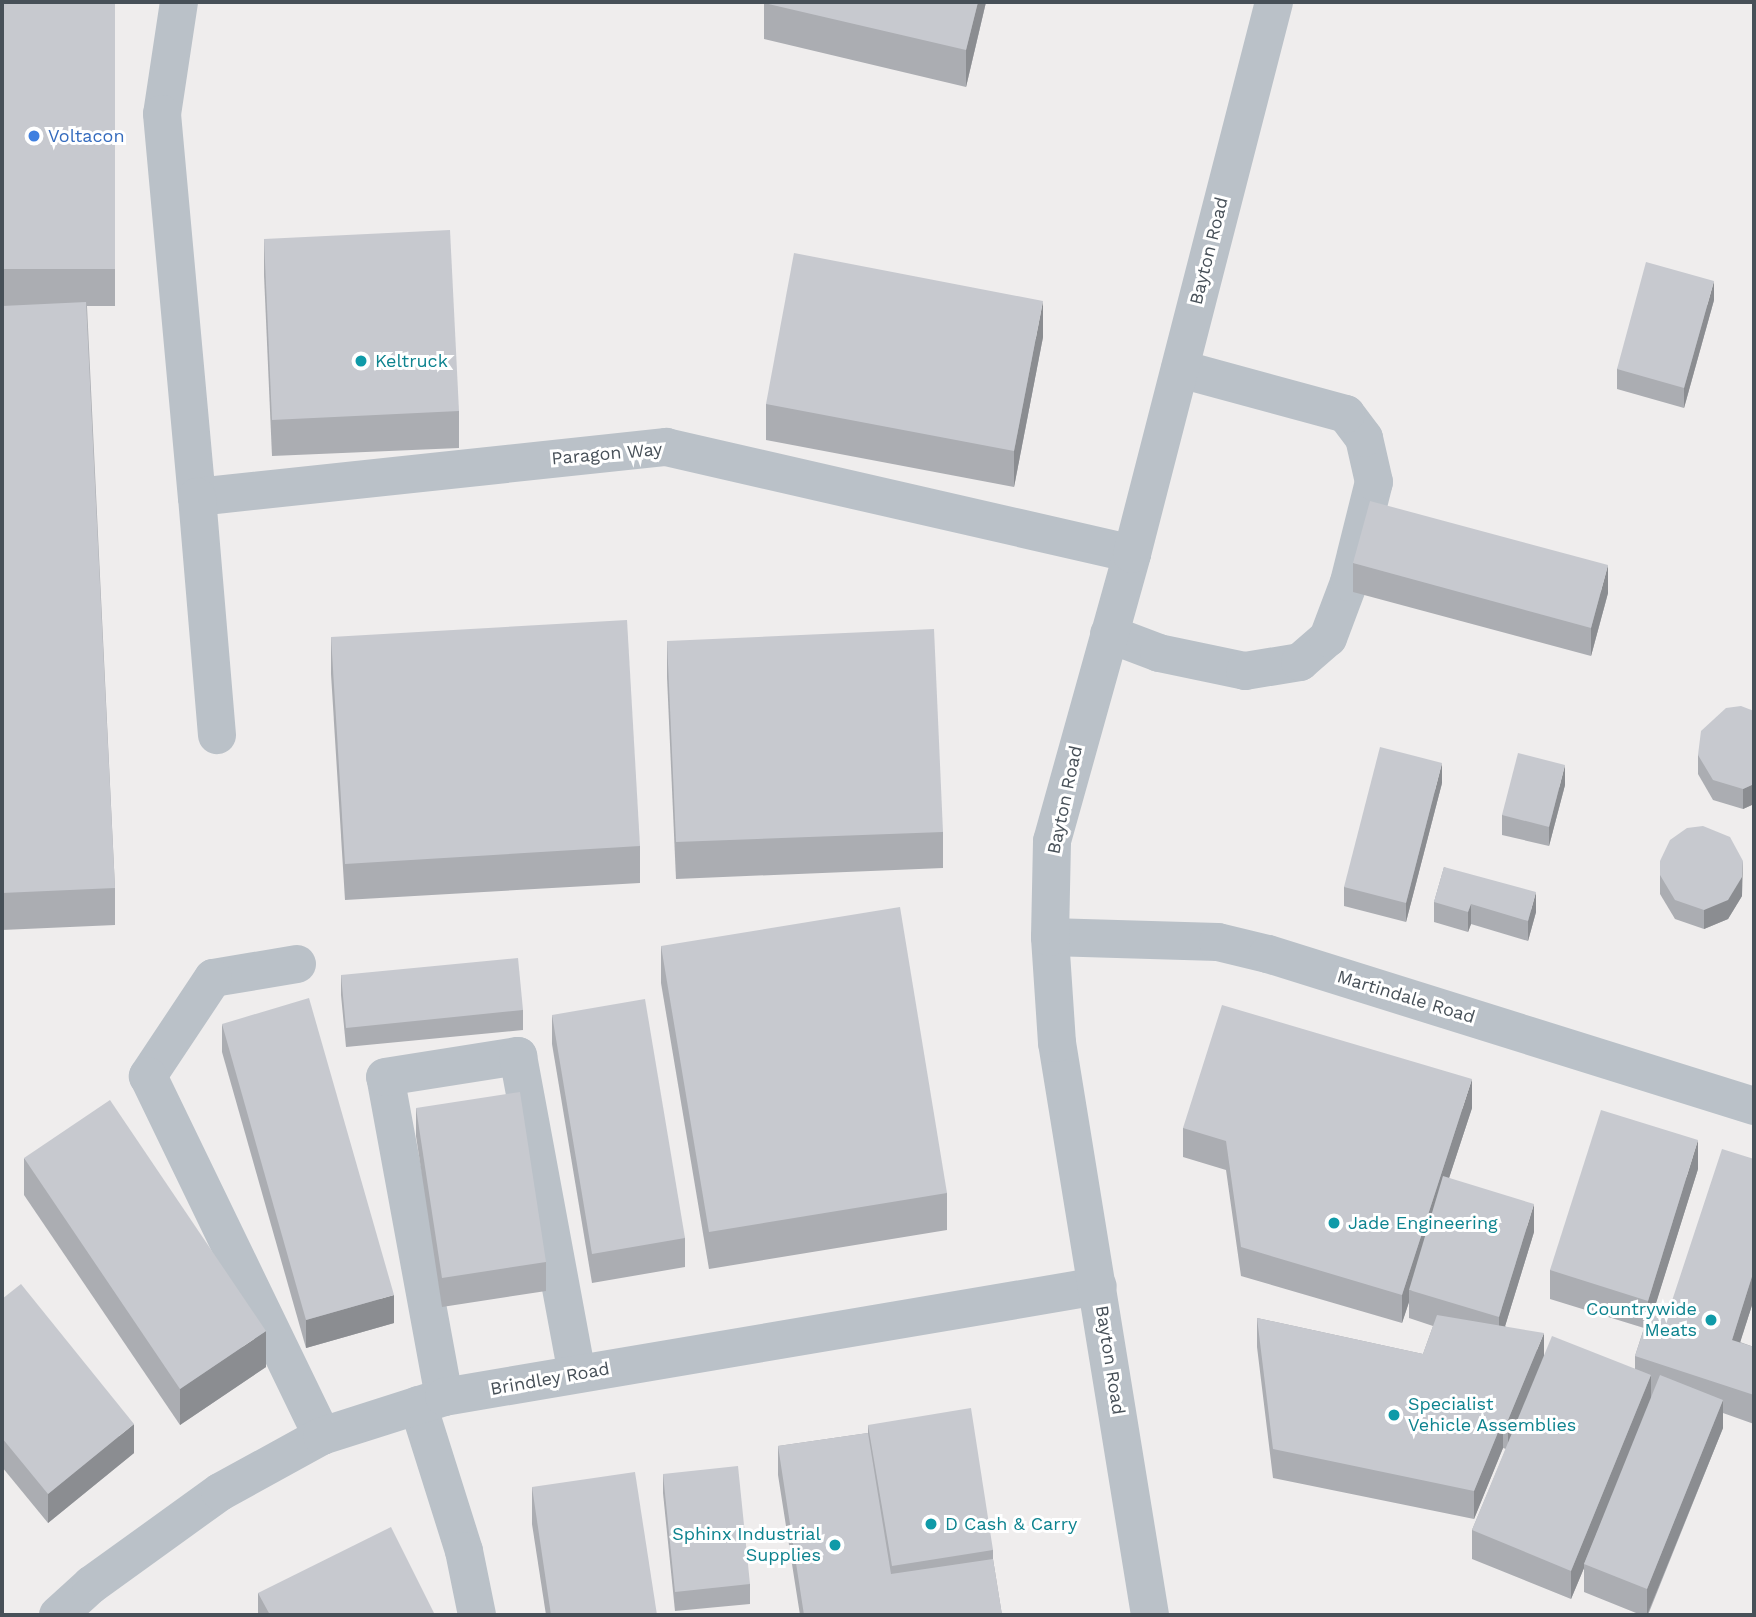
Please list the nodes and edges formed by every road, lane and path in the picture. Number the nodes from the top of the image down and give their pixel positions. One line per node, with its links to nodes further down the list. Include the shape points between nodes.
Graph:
1 (179, 2): 4 (street, via 162,114)
2 (1274, 2): 3 (street, Bayton Road)
3 (1180, 369): 5 (street, Bayton Road); 6 (street, via 1346,414 1364,438 1374,482 1349,582 1328,638 1300,662 1245,671 1159,653)
4 (197, 496): 5 (street, Paragon Way, via 666,447); 7 (street)
5 (1132, 554): 6 (street, Bayton Road)
6 (1109, 634): 8 (street, Bayton Road, via 1052,841)
7 (217, 735)
8 (1050, 937): 10 (street, Martindale Road, via 1217,942 1268,954); 11 (street, Bayton Road, via 1057,1043)
9 (297, 964): 14 (street, via 213,978 148,1076)
10 (1754, 1106)
11 (1098, 1286): 12 (street, Brindley Road); 17 (street, Bayton Road)
12 (577, 1374): 13 (street, Brindley Road); 13 (street, via 517,1056 385,1077)
13 (431, 1401): 14 (street, Brindley Road); 16 (street)
14 (322, 1436): 15 (street, Brindley Road, via 220,1492 91,1585)
15 (58, 1615)
16 (477, 1615)
17 (1150, 1615)

